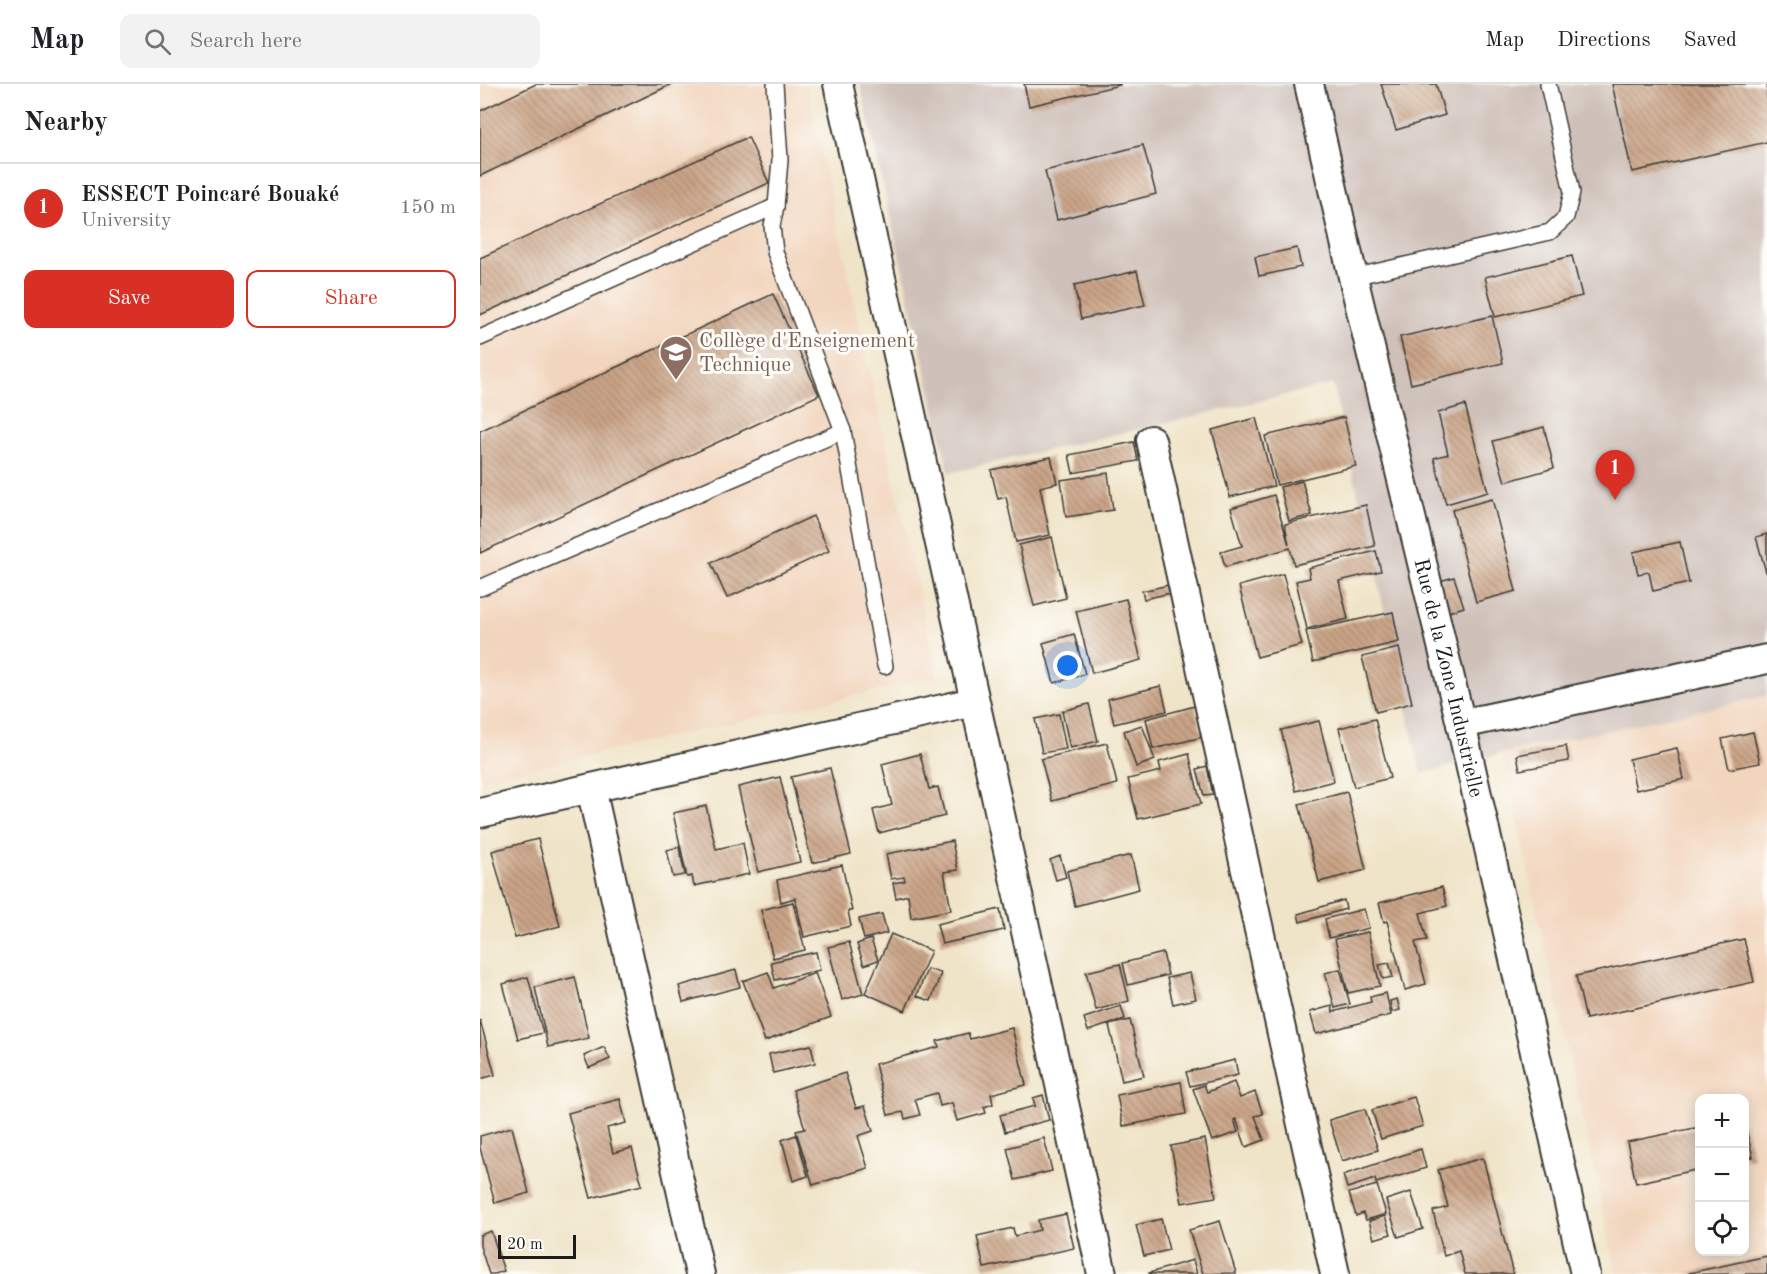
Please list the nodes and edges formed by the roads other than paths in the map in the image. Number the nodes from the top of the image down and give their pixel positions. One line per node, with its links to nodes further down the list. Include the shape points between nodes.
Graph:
1 (775, 84): 5 (lane, via 780,160)
2 (838, 84): 13 (street)
3 (1309, 84): 6 (street, Rue de la Zone Industrielle)
4 (1548, 84): 6 (lane, via 1572,192 1566,217 1550,232)
5 (776, 206): 7 (lane); 8 (lane, via 772,226 775,252)
6 (1353, 277): 14 (street, Rue de la Zone Industrielle)
7 (480, 338)
8 (843, 431): 10 (lane); 12 (lane)
9 (1151, 440): 19 (street)
10 (480, 588)
11 (1767, 660): 14 (street)
12 (885, 666)
13 (974, 702): 15 (street); 18 (street)
14 (1461, 724): 20 (street, Rue de la Zone Industrielle)
15 (591, 788): 16 (street); 17 (street)
16 (480, 813)
17 (700, 1274)
18 (1102, 1274)
19 (1335, 1274)
20 (1585, 1274)

